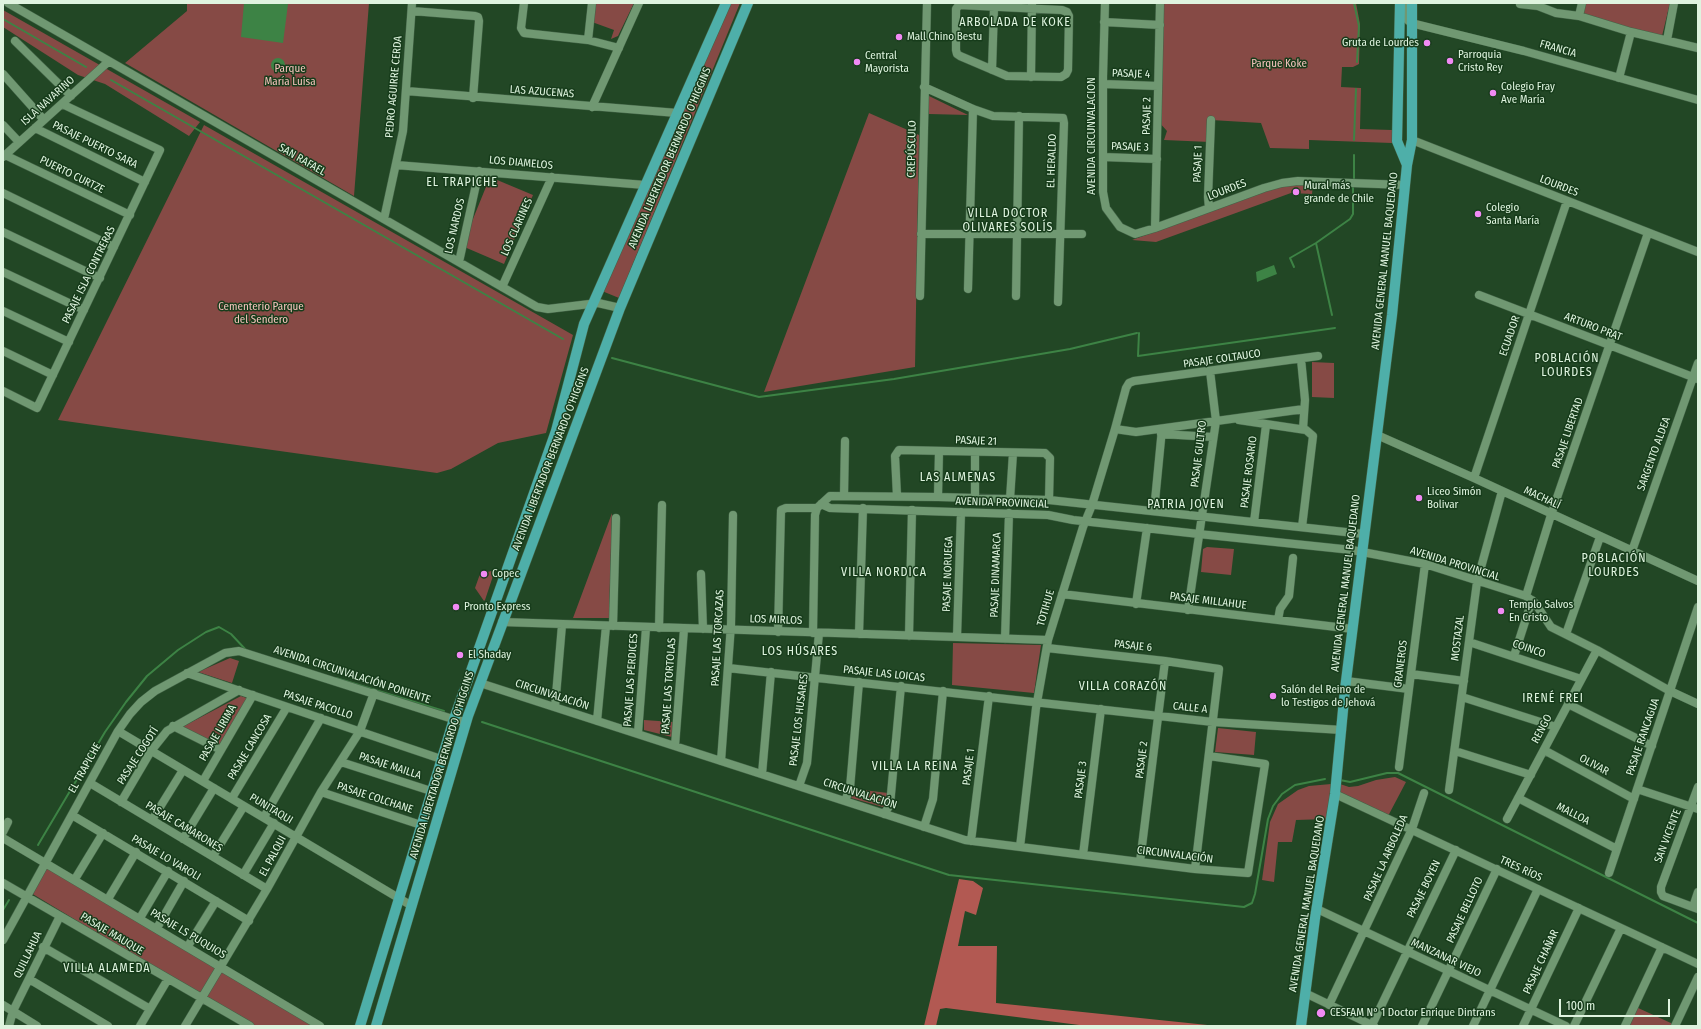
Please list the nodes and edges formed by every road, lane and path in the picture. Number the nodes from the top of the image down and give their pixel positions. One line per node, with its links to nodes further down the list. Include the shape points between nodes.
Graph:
1 (8, 3): 30 (street, SAN RAFAEL)
2 (524, 3): 25 (street, via 522,32)
3 (592, 3): 25 (street)
4 (639, 3): 28 (street)
5 (726, 3): 45 (main road, AVENIDA LIBERTADOR BERNARDO O'HIGGINS)
6 (748, 3): 88 (main road, AVENIDA LIBERTADOR BERNARDO O'HIGGINS)
7 (927, 3): 37 (street, CREPÚSCULO)
8 (1105, 3): 21 (street, AVENIDA CIRCUNVALACION)
9 (1160, 3): 23 (street, PASAJE 2)
10 (1400, 3): 57 (main road, AVENIDA GENERAL MANUEL BAQUEDANO, via 1397,141)
11 (1405, 3): 22 (street, AVENIDA GENERAL MANUEL BAQUEDANO, via 1405,18)
12 (1412, 3): 22 (main road, AVENIDA GENERAL MANUEL BAQUEDANO)
13 (1582, 3): 20 (street)
14 (1674, 3): 26 (street)
15 (1520, 4): 16 (street)
16 (1538, 4): 20 (street, via 1556,13)
17 (1032, 6): 19 (street); 33 (street); 33 (street, via 1067,12 1069,16 1066,74 1061,77)
18 (412, 7): 38 (street, PEDRO AGUIRRE CERDA); 40 (street, via 478,18)
19 (994, 8): 31 (street); 31 (street, via 959,5 956,9 957,54)
20 (1579, 16): 24 (street)
21 (1104, 22): 23 (street); 35 (street, AVENIDA CIRCUNVALACION)
22 (1411, 23): 34 (street, FRANCIA); 51 (main road, AVENIDA GENERAL MANUEL BAQUEDANO)
23 (1160, 25): 36 (street, PASAJE 2)
24 (1631, 32): 26 (street); 34 (street)
25 (588, 40): 28 (street)
26 (1667, 40): 29 (street)
27 (15, 41): 39 (street)
28 (618, 48): 43 (street)
29 (1698, 48)
30 (108, 62): 39 (street, ISLA NAVARINO); 67 (street, SAN RAFAEL)
31 (992, 70): 33 (street, via 1007,76)
32 (3, 74): 47 (street)
33 (1031, 76)
34 (1619, 78): 41 (street, FRANCIA)
35 (1103, 84): 36 (street, PASAJE 4); 54 (street, AVENIDA CIRCUNVALACION)
36 (1158, 86): 55 (street, PASAJE 2)
37 (924, 88): 44 (street); 71 (street, CREPÚSCULO)
38 (406, 91): 40 (street, LAS AZUCENAS); 56 (street, PEDRO AGUIRRE CERDA, via 403,131)
39 (71, 96): 42 (street, ISLA NAVARINO)
40 (473, 98): 43 (street, LAS AZUCENAS)
41 (1698, 100)
42 (62, 104): 47 (street, ISLA NAVARINO); 60 (street, PASAJE ISLA CONTRERAS, via 160,150)
43 (592, 107): 45 (street, LAS AZUCENAS)
44 (973, 109): 46 (street, via 993,116); 72 (street)
45 (677, 113): 61 (main road, AVENIDA LIBERTADOR BERNARDO O'HIGGINS)
46 (1019, 116): 73 (street); 74 (street, EL HERALDO, via 1063,118)
47 (44, 120): 50 (street, ISLA NAVARINO)
48 (1211, 120): 65 (street, PASAJE 1)
49 (3, 125): 52 (street)
50 (35, 128): 52 (street, ISLA NAVARINO); 60 (street, PASAJE PUERTO SARA)
51 (1412, 140): 57 (main road, AVENIDA GENERAL MANUEL BAQUEDANO); 64 (street, LOURDES)
52 (19, 142): 53 (street, ISLA NAVARINO)
53 (4, 156): 66 (street, PUERTO CURTZE)
54 (1103, 157): 55 (street, PASAJE 3); 68 (street, AVENIDA CIRCUNVALACION, via 1104,200 1111,217 1120,227 1135,234)
55 (1157, 159): 68 (street, PASAJE 2)
56 (396, 165): 58 (street, LOS DIAMELOS); 67 (street, PEDRO AGUIRRE CERDA)
57 (1407, 165): 62 (main road, AVENIDA GENERAL MANUEL BAQUEDANO)
58 (479, 171): 59 (street, LOS DIAMELOS); 78 (street, LOS NARDOS)
59 (552, 177): 61 (street, LOS DIAMELOS); 81 (street, LOS CLARINES)
60 (145, 182): 66 (street, PASAJE ISLA CONTRERAS)
61 (645, 184): 87 (main road, AVENIDA LIBERTADOR BERNARDO O'HIGGINS)
62 (1405, 185): 65 (street, LOURDES, via 1298,181 1264,188); 110 (main road, AVENIDA GENERAL MANUEL BAQUEDANO)
63 (3, 193): 76 (street)
64 (1567, 201): 70 (street, LOURDES); 91 (street, ECUADOR)
65 (1209, 208): 68 (street, LOURDES)
66 (130, 214): 76 (street, PASAJE ISLA CONTRERAS)
67 (384, 219): 78 (street, SAN RAFAEL)
68 (1155, 228)
69 (3, 232): 80 (street)
70 (1648, 233): 77 (street, LOURDES); 93 (street, PASAJE LIBERTAD)
71 (921, 234): 72 (street); 84 (street, CREPÚSCULO)
72 (969, 234): 73 (street); 82 (street)
73 (1017, 234): 74 (street); 85 (street)
74 (1060, 234): 75 (street); 86 (street, EL HERALDO)
75 (1082, 234)
76 (114, 246): 80 (street, PASAJE ISLA CONTRERAS)
77 (1698, 252)
78 (459, 262): 81 (street, SAN RAFAEL)
79 (3, 272): 89 (street)
80 (100, 278): 89 (street, PASAJE ISLA CONTRERAS)
81 (502, 287): 87 (street, SAN RAFAEL, via 542,309)
82 (968, 289)
83 (1479, 295): 91 (street, ARTURO PRAT)
84 (920, 296)
85 (1016, 296)
86 (1058, 302)
87 (592, 304): 88 (street, SAN RAFAEL); 207 (main road, AVENIDA LIBERTADOR BERNARDO O'HIGGINS, via 584,324 556,431)
88 (620, 308): 156 (main road, AVENIDA LIBERTADOR BERNARDO O'HIGGINS)
89 (84, 310): 92 (street, PASAJE ISLA CONTRERAS)
90 (3, 311): 92 (street)
91 (1529, 314): 93 (street, ARTURO PRAT); 116 (street, ECUADOR)
92 (69, 342): 99 (street, PASAJE ISLA CONTRERAS)
93 (1609, 346): 100 (street, ARTURO PRAT); 133 (street, PASAJE LIBERTAD)
94 (3, 351): 99 (street)
95 (1318, 356): 96 (street, PASAJE COLTAUCO)
96 (1301, 359): 98 (street, PASAJE COLTAUCO); 103 (street)
97 (1698, 363): 100 (street, SARGENTO ALDEA)
98 (1210, 371): 101 (street, PASAJE COLTAUCO); 105 (street, PASAJE GULTRO)
99 (53, 375): 102 (street, PASAJE ISLA CONTRERAS, via 37,408)
100 (1696, 378): 144 (street, SARGENTO ALDEA)
101 (1129, 383): 107 (street, TOTIHUE)
102 (3, 391)
103 (1304, 409): 104 (street); 108 (street)
104 (1232, 419): 105 (street); 106 (street)
105 (1216, 421): 109 (street); 111 (street, PASAJE GULTRO)
106 (1266, 425): 108 (street); 137 (street, PASAJE ROSARIO)
107 (1115, 429): 109 (street); 125 (street, TOTIHUE)
108 (1303, 429): 138 (street, via 1314,436)
109 (1162, 432): 111 (street); 129 (street)
110 (1377, 435): 116 (street, MACHALÍ); 141 (main road, AVENIDA GENERAL MANUEL BAQUEDANO)
111 (1213, 438): 134 (street, PASAJE GULTRO)
112 (845, 441): 118 (street)
113 (938, 451): 114 (street, PASAJE 21); 119 (street, PASAJE 21, via 899,450 896,456); 120 (street)
114 (975, 452): 115 (street, PASAJE 21); 121 (street)
115 (1013, 453): 122 (street); 123 (street, PASAJE 21, via 1045,453 1050,458)
116 (1474, 478): 117 (street, MACHALÍ)
117 (1502, 491): 133 (street, MACHALÍ); 149 (street, MOSTAZAL)
118 (844, 496): 119 (street, AVENIDA PROVINCIAL); 126 (street, AVENIDA PROVINCIAL, via 830,496)
119 (897, 496): 120 (street, AVENIDA PROVINCIAL)
120 (938, 497): 121 (street, AVENIDA PROVINCIAL)
121 (975, 498): 122 (street, AVENIDA PROVINCIAL)
122 (1010, 499): 123 (street, AVENIDA PROVINCIAL)
123 (1049, 500): 125 (street, AVENIDA PROVINCIAL)
124 (662, 505): 160 (street)
125 (1092, 505): 129 (street, AVENIDA PROVINCIAL); 136 (street, TOTIHUE)
126 (819, 506): 127 (street, AVENIDA PROVINCIAL); 165 (street, via 781,510); 166 (street, PASAJE LOS HUSARES, via 815,514)
127 (863, 508): 128 (street, AVENIDA PROVINCIAL); 167 (street)
128 (912, 510): 130 (street, AVENIDA PROVINCIAL); 169 (street)
129 (1154, 511): 134 (street, AVENIDA PROVINCIAL)
130 (961, 512): 131 (street, AVENIDA PROVINCIAL); 170 (street, PASAJE NORUEGA)
131 (1009, 513): 136 (street, AVENIDA PROVINCIAL, via 1048,515); 171 (street, PASAJE DINAMARCA)
132 (732, 515): 164 (street, PASAJE LAS TORCAZAS)
133 (1551, 515): 142 (street, MACHALÍ); 151 (street, PASAJE LIBERTAD)
134 (1202, 516): 137 (street, AVENIDA PROVINCIAL); 140 (street, PASAJE GULTRO)
135 (616, 518): 158 (street)
136 (1085, 521): 139 (street, AVENIDA PROVINCIAL); 150 (street, TOTIHUE)
137 (1254, 522): 138 (street, AVENIDA PROVINCIAL)
138 (1302, 527): 141 (street, AVENIDA PROVINCIAL)
139 (1147, 528): 140 (street, AVENIDA PROVINCIAL); 152 (street)
140 (1199, 534): 143 (street, AVENIDA PROVINCIAL); 154 (street, PASAJE GULTRO)
141 (1364, 534): 143 (main road, AVENIDA GENERAL MANUEL BAQUEDANO)
142 (1600, 537): 144 (street, MACHALÍ); 168 (street)
143 (1362, 551): 146 (street, AVENIDA PROVINCIAL); 161 (main road, AVENIDA GENERAL MANUEL BAQUEDANO)
144 (1632, 551): 148 (street, MACHALÍ)
145 (1293, 558): 155 (street, via 1289,596 1280,609)
146 (1425, 564): 149 (street, AVENIDA PROVINCIAL); 181 (street, GRANEROS)
147 (701, 574): 163 (street)
148 (1698, 581)
149 (1477, 582): 151 (street, AVENIDA PROVINCIAL); 172 (street, MOSTAZAL)
150 (1062, 594): 152 (street, PASAJE MILLAHUE); 173 (street, TOTIHUE)
151 (1529, 598): 168 (street, via 1549,625); 176 (street, PASAJE LIBERTAD)
152 (1136, 604): 154 (street, PASAJE MILLAHUE)
153 (1698, 607): 192 (street, PASAJE RANCAGUA)
154 (1188, 610): 155 (street, PASAJE MILLAHUE)
155 (1278, 620): 161 (street, PASAJE MILLAHUE)
156 (502, 622): 157 (street, LOS MIRLOS); 187 (main road, AVENIDA LIBERTADOR BERNARDO O'HIGGINS)
157 (562, 625): 158 (street, LOS MIRLOS); 203 (street)
158 (609, 626): 159 (street, LOS MIRLOS); 209 (street)
159 (646, 628): 160 (street, LOS MIRLOS); 216 (street, PASAJE LAS PERDICES)
160 (659, 628): 162 (street, LOS MIRLOS)
161 (1353, 628): 184 (main road, AVENIDA GENERAL MANUEL BAQUEDANO)
162 (684, 629): 163 (street, LOS MIRLOS); 217 (street, PASAJE LAS TORTOLAS)
163 (703, 629): 164 (street, LOS MIRLOS)
164 (731, 630): 165 (street, LOS MIRLOS); 178 (street, PASAJE LAS TORCAZAS)
165 (778, 632): 166 (street, LOS MIRLOS)
166 (816, 633): 167 (street, LOS MIRLOS); 182 (street, PASAJE LOS HUSARES)
167 (859, 634): 169 (street, LOS MIRLOS)
168 (1566, 634): 174 (street)
169 (909, 636): 170 (street, LOS MIRLOS)
170 (957, 637): 171 (street, LOS MIRLOS)
171 (1005, 639): 173 (street, LOS MIRLOS)
172 (1469, 642): 176 (street, COINCO); 185 (street, MOSTAZAL)
173 (1048, 644): 177 (street, PASAJE 6); 199 (street, TOTIHUE)
174 (1597, 650): 183 (street, RENGO); 192 (street)
175 (231, 651): 180 (street, EL TRAPICHE); 193 (street, AVENIDA CIRCUNVALACIÓN PONIENTE, via 239,651)
176 (1514, 656): 183 (street, COINCO)
177 (1165, 661): 205 (street, PASAJE 2); 210 (street, PASAJE 6, via 1217,668 1219,672)
178 (728, 668): 179 (street, PASAJE LAS LOICAS); 225 (street, PASAJE LAS TORCAZAS)
179 (771, 672): 182 (street, PASAJE LAS LOICAS); 229 (street)
180 (187, 673): 189 (street, PASAJE PACOLLO); 214 (street, EL TRAPICHE, via 141,702)
181 (1411, 674): 185 (street); 190 (street, GRANEROS)
182 (815, 677): 186 (street, PASAJE LAS LOICAS); 233 (street, PASAJE LOS HUSARES, via 807,763)
183 (1581, 679): 200 (street, RENGO)
184 (1346, 681): 190 (street); 213 (main road, AVENIDA GENERAL MANUEL BAQUEDANO)
185 (1464, 681): 196 (street, MOSTAZAL)
186 (859, 682): 188 (street, PASAJE LAS LOICAS); 245 (street, via 850,788)
187 (480, 683): 203 (street, CIRCUNVALACIÓN); 208 (main road, AVENIDA LIBERTADOR BERNARDO O'HIGGINS)
188 (901, 686): 191 (street, PASAJE LAS LOICAS); 249 (street, via 890,805)
189 (239, 690): 194 (street, PASAJE PACOLLO); 211 (street, PASAJE COGOTÍ)
190 (1409, 690): 227 (street, GRANEROS)
191 (943, 691): 195 (street, PASAJE LAS LOICAS); 257 (street, via 933,799)
192 (1670, 691): 197 (street); 218 (street, PASAJE RANCAGUA)
193 (374, 693): 207 (street, AVENIDA CIRCUNVALACIÓN PONIENTE); 215 (street, EL PALQUI)
194 (253, 695): 202 (street, PASAJE PACOLLO); 219 (street, PASAJE LIRIMA)
195 (989, 696): 199 (street, PASAJE LAS LOICAS); 264 (street, PASAJE 1)
196 (1462, 697): 212 (street); 222 (street, MOSTAZAL)
197 (1688, 700): 198 (street); 201 (street)
198 (1698, 700)
199 (1037, 701): 204 (street, CALLE A); 265 (street, TOTIHUE)
200 (1568, 704): 212 (street, RENGO); 218 (street)
201 (1698, 704)
202 (287, 707): 206 (street, PASAJE PACOLLO); 242 (street, PASAJE CANCOSA)
203 (555, 707): 209 (street, CIRCUNVALACIÓN)
204 (1101, 709): 205 (street, CALLE A); 269 (street, PASAJE 3)
205 (1158, 715): 210 (street, CALLE A); 272 (street, PASAJE 2)
206 (321, 718): 215 (street, PASAJE PACOLLO); 251 (street)
207 (454, 719): 208 (street, AVENIDA CIRCUNVALACIÓN PONIENTE); 224 (main road, AVENIDA LIBERTADOR BERNARDO O'HIGGINS)
208 (466, 721): 285 (main road, AVENIDA LIBERTADOR BERNARDO O'HIGGINS)
209 (597, 721): 216 (street, CIRCUNVALACIÓN)
210 (1213, 722): 213 (street, CALLE A); 223 (street)
211 (174, 726): 219 (street); 221 (street, PASAJE COGOTÍ, via 163,734)
212 (1556, 726): 220 (street, RENGO)
213 (1342, 730): 241 (main road, AVENIDA GENERAL MANUEL BAQUEDANO)
214 (118, 731): 221 (street, PUNITAQUI); 232 (street, EL TRAPICHE)
215 (360, 731): 224 (street, PASAJE PACOLLO); 226 (street, EL PALQUI)
216 (638, 733): 217 (street, CIRCUNVALACIÓN)
217 (675, 746): 225 (street, CIRCUNVALACIÓN)
218 (1652, 746): 236 (street, PASAJE RANCAGUA)
219 (221, 750): 231 (street, PASAJE LIRIMA)
220 (1544, 750): 230 (street, RENGO); 244 (street, OLIVAR)
221 (151, 751): 228 (street, PUNITAQUI); 246 (street, PASAJE COGOTÍ)
222 (1455, 751): 230 (street); 237 (street, MOSTAZAL)
223 (1209, 756): 273 (street); 273 (street, CIRCUNVALACIÓN, via 1263,762 1266,767 1249,871 1245,874)
224 (441, 759): 239 (main road, AVENIDA LIBERTADOR BERNARDO O'HIGGINS)
225 (721, 761): 229 (street, CIRCUNVALACIÓN)
226 (341, 762): 238 (street, EL PALQUI); 239 (street, PASAJE MAILLA)
227 (1399, 767)
228 (183, 770): 231 (street, PUNITAQUI); 253 (street)
229 (762, 774): 233 (street, CIRCUNVALACIÓN)
230 (1531, 775): 243 (street, RENGO)
231 (203, 781): 235 (street, PUNITAQUI)
232 (90, 783): 246 (street, PASAJE CAMARONES); 250 (street, EL TRAPICHE)
233 (799, 786): 245 (street, CIRCUNVALACIÓN)
234 (1698, 787): 248 (street, SAN VICENTE)
235 (214, 788): 242 (street, PUNITAQUI); 263 (street)
236 (1638, 788): 244 (street, PASAJE RANCAGUA); 248 (street)
237 (1449, 790)
238 (321, 792): 256 (street, PASAJE COLCHANE); 261 (street, EL PALQUI)
239 (431, 792): 256 (main road, AVENIDA LIBERTADOR BERNARDO O'HIGGINS)
240 (1424, 793): 258 (street, PASAJE LA ARBOLEDA)
241 (1335, 794): 258 (street, TRES RÍOS); 292 (main road, AVENIDA GENERAL MANUEL BAQUEDANO)
242 (232, 798): 247 (street, PUNITAQUI)
243 (1518, 798): 252 (street, RENGO); 266 (street, MALLOA)
244 (1634, 799): 266 (street, PASAJE RANCAGUA)
245 (844, 800): 249 (street, CIRCUNVALACIÓN)
246 (121, 802): 253 (street, PASAJE CAMARONES)
247 (244, 806): 251 (street, PUNITAQUI); 270 (street)
248 (1694, 808): 291 (street, SAN VICENTE, via 1660,892 1663,896)
249 (884, 814): 257 (street, CIRCUNVALACIÓN)
250 (72, 815): 260 (street, PASAJE LO VAROLI); 271 (street, EL TRAPICHE)
251 (264, 817): 255 (street, PUNITAQUI)
252 (1507, 819)
253 (152, 820): 263 (street, PASAJE CAMARONES)
254 (8, 822): 259 (street)
255 (274, 823): 261 (street, PUNITAQUI); 277 (street)
256 (421, 825): 284 (main road, AVENIDA LIBERTADOR BERNARDO O'HIGGINS)
257 (924, 827): 264 (street, CIRCUNVALACIÓN)
258 (1412, 829): 267 (street, TRES RÍOS); 298 (street, PASAJE LA ARBOLEDA)
259 (3, 832)
260 (104, 834): 268 (street, PASAJE LO VAROLI); 278 (street)
261 (295, 837): 281 (street, EL PALQUI); 284 (street, PUNITAQUI)
262 (3, 838): 271 (street, PASAJE LS PUQUIOS)
263 (183, 839): 270 (street, PASAJE CAMARONES)
264 (971, 841): 265 (street, CIRCUNVALACIÓN)
265 (1020, 847): 269 (street, CIRCUNVALACIÓN)
266 (1617, 849): 276 (street, PASAJE RANCAGUA)
267 (1456, 850): 274 (street, TRES RÍOS); 303 (street, PASAJE BOYEN)
268 (136, 852): 275 (street, PASAJE LO VAROLI); 287 (street)
269 (1083, 855): 272 (street, CIRCUNVALACIÓN)
270 (213, 856): 277 (street, PASAJE CAMARONES)
271 (44, 862): 278 (street, PASAJE LS PUQUIOS); 286 (street, EL TRAPICHE)
272 (1140, 862): 273 (street, CIRCUNVALACIÓN)
273 (1195, 869)
274 (1496, 869): 282 (street, TRES RÍOS); 306 (street, PASAJE BELLOTO)
275 (168, 872): 279 (street, PASAJE LO VAROLI); 294 (street)
276 (1609, 873)
277 (243, 875): 281 (street, PASAJE CAMARONES)
278 (74, 879): 287 (street, PASAJE LS PUQUIOS)
279 (184, 881): 288 (street, PASAJE LO VAROLI); 296 (street)
280 (3, 883): 286 (street, PASAJE MAUQUE)
281 (267, 889): 295 (street, EL PALQUI)
282 (1538, 889): 290 (street, TRES RÍOS); 310 (street)
283 (1698, 892): 291 (street)
284 (400, 894): 285 (main road); 289 (street, PUNITAQUI); 325 (main road, AVENIDA LIBERTADOR BERNARDO O'HIGGINS)
285 (415, 894): 289 (main road, AVENIDA LIBERTADOR BERNARDO O'HIGGINS)
286 (26, 896): 293 (street, PASAJE MAUQUE); 299 (street, EL TRAPICHE)
287 (108, 899): 294 (street, PASAJE LS PUQUIOS)
288 (216, 900): 295 (street, PASAJE LO VAROLI); 300 (street)
289 (412, 906): 326 (main road, AVENIDA LIBERTADOR BERNARDO O'HIGGINS)
290 (1579, 908): 297 (street, TRES RÍOS); 316 (street, PASAJE CHAÑAR)
291 (1695, 908)
292 (1317, 909): 298 (street, MANZANAR VIEJO); 311 (main road, AVENIDA GENERAL MANUEL BAQUEDANO)
293 (60, 916): 301 (street, QUILLAHUA); 309 (street, PASAJE MAUQUE)
294 (140, 918): 296 (street, PASAJE LS PUQUIOS)
295 (249, 920): 305 (street, EL PALQUI)
296 (157, 928): 300 (street, PASAJE LS PUQUIOS)
297 (1621, 928): 302 (street, TRES RÍOS); 333 (street)
298 (1364, 931): 303 (street, MANZANAR VIEJO); 314 (street, PASAJE LA ARBOLEDA)
299 (3, 940)
300 (188, 946): 305 (street, PASAJE LS PUQUIOS)
301 (44, 947): 308 (street, QUILLAHUA); 315 (street)
302 (1662, 947): 304 (street, TRES RÍOS); 334 (street)
303 (1407, 951): 306 (street, MANZANAR VIEJO); 328 (street, PASAJE BOYEN)
304 (1698, 964)
305 (222, 966): 312 (street, EL PALQUI); 324 (street, PASAJE LS PUQUIOS)
306 (1449, 971): 310 (street, MANZANAR VIEJO); 329 (street, PASAJE BELLOTO)
307 (1698, 977): 335 (street)
308 (28, 979): 317 (street, QUILLAHUA); 320 (street)
309 (168, 980): 312 (street, PASAJE MAUQUE); 315 (street)
310 (1490, 990): 316 (street, MANZANAR VIEJO); 330 (street)
311 (1305, 993): 314 (street); 327 (main road, AVENIDA GENERAL MANUEL BAQUEDANO)
312 (202, 998): 322 (street, EL PALQUI); 323 (street, PASAJE MAUQUE)
313 (3, 1005): 317 (street)
314 (1329, 1005): 328 (street)
315 (150, 1009): 321 (street)
316 (1531, 1009): 331 (street, PASAJE CHAÑAR); 332 (street, MANZANAR VIEJO)
317 (13, 1011): 318 (street, QUILLAHUA); 319 (street)
318 (9, 1026)
319 (37, 1026)
320 (108, 1026)
321 (140, 1026)
322 (185, 1026)
323 (250, 1026)
324 (320, 1026)
325 (360, 1026)
326 (376, 1026)
327 (1301, 1026)
328 (1373, 1026)
329 (1422, 1026)
330 (1473, 1026)
331 (1523, 1026)
332 (1566, 1026)
333 (1574, 1026)
334 (1625, 1026)
335 (1675, 1026)

